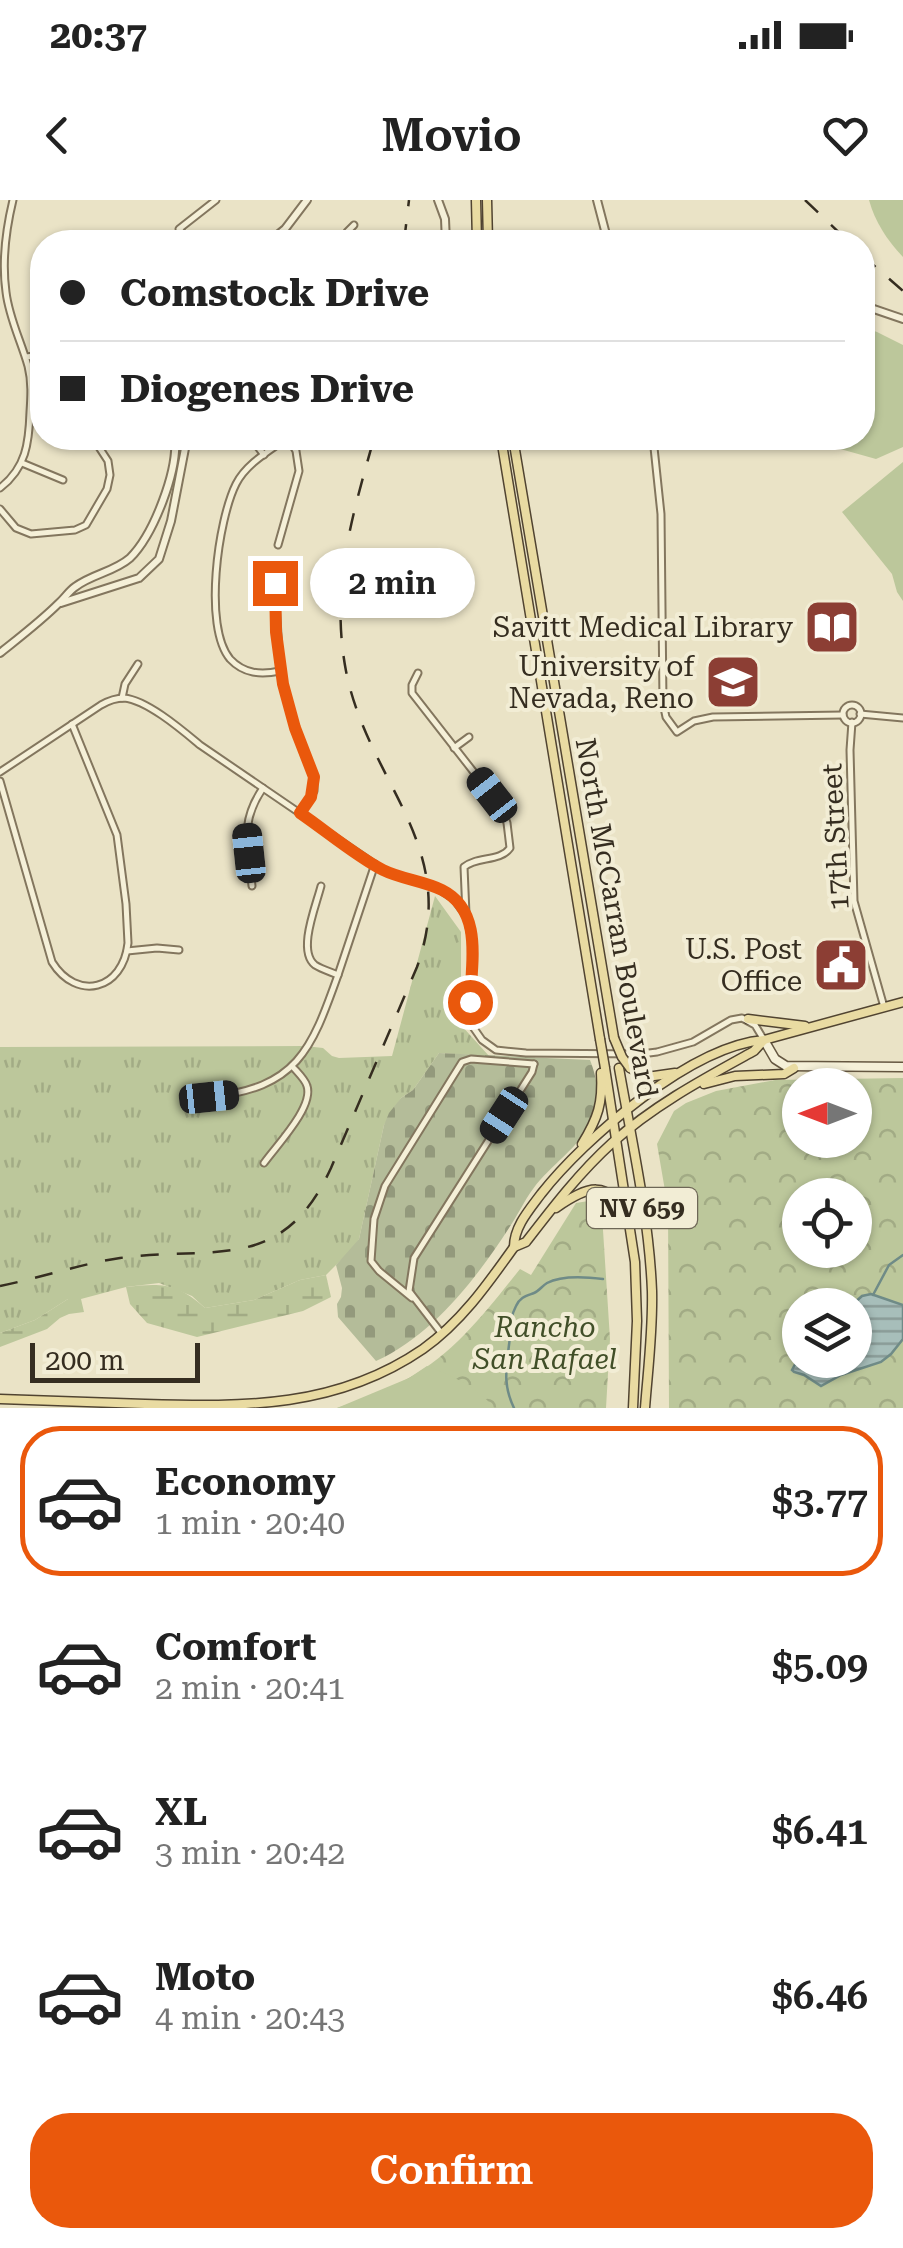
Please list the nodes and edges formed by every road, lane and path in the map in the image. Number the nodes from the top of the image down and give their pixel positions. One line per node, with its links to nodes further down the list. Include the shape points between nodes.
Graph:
1 (14, 200): 19 (street, via 5,290)
2 (216, 200): 9 (street)
3 (307, 200): 10 (street)
4 (438, 200): 12 (street)
5 (476, 200): 13 (main road)
6 (488, 200): 14 (main road)
7 (597, 200): 15 (street)
8 (354, 225): 11 (street)
9 (180, 230)
10 (285, 230)
11 (349, 230)
12 (445, 230)
13 (477, 230)
14 (488, 230)
15 (605, 230)
16 (875, 309): 17 (street)
17 (903, 319)
18 (30, 356): 19 (street)
19 (25, 357): 20 (street)
20 (30, 387)
21 (30, 416): 32 (street)
22 (101, 450): 35 (street, via 110,475 86,525 30,534)
23 (176, 450): 38 (street, via 164,502 132,556)
24 (184, 450): 38 (street, via 159,559 139,578)
25 (260, 450): 31 (street)
26 (271, 450): 31 (street)
27 (295, 450): 36 (street, via 299,472)
28 (503, 450): 72 (main road, North McCarran Boulevard / NV 659, bridge)
29 (515, 450): 66 (main road, North McCarran Boulevard / NV 659)
30 (654, 450): 44 (street, via 666,717 677,732 713,717)
31 (264, 455): 41 (street, via 234,488 217,559 216,596 230,658 254,673)
32 (22, 464): 33 (street); 34 (street)
33 (63, 480)
34 (0, 488)
35 (0, 510)
36 (278, 544)
37 (275, 583): 41 (street)
38 (60, 603): 39 (street)
39 (0, 653)
40 (138, 664): 43 (street)
41 (280, 671): 54 (street, via 314,777)
42 (418, 673): 50 (street, via 412,692)
43 (122, 698): 48 (street); 53 (street, via 148,708)
44 (843, 714): 45 (street, via 850,705); 47 (street)
45 (860, 714): 46 (street); 47 (street)
46 (903, 718)
47 (852, 722): 63 (street, 17th Street, via 854,900)
48 (72, 724): 51 (street); 59 (street, via 116,835)
49 (470, 737): 50 (street)
50 (454, 748): 58 (street, via 501,807 510,848 464,867)
51 (0, 772)
52 (0, 781): 59 (street, via 57,970 74,984 101,984 120,969)
53 (263, 788): 54 (street); 56 (street, via 247,822)
54 (300, 813): 55 (street)
55 (375, 864): 58 (street, via 441,890); 61 (street)
56 (252, 886)
57 (320, 886): 61 (street, via 306,944 314,965)
58 (467, 917): 68 (street, via 477,1034 496,1050)
59 (127, 950): 60 (street)
60 (179, 950)
61 (338, 975): 70 (street, via 320,1025)
62 (903, 1002): 63 (main road)
63 (884, 1007): 65 (main road)
64 (748, 1020): 65 (main road); 67 (street); 68 (street, via 736,1018 657,1052)
65 (809, 1027): 67 (main road)
66 (614, 1038): 74 (main road, bridge, via 640,1074); 78 (main road, North McCarran Boulevard / NV 659, bridge)
67 (764, 1040): 73 (main road, via 778,1063); 74 (main road); 76 (main road)
68 (538, 1053): 69 (street)
69 (534, 1064): 87 (street, via 414,1258); 87 (street, via 462,1062 388,1179 374,1220 371,1261)
70 (292, 1066): 77 (street, via 240,1094); 83 (street, via 308,1096)
71 (903, 1066): 73 (main road)
72 (603, 1068): 79 (main road, North McCarran Boulevard / NV 659); 82 (main road, via 598,1116)
73 (794, 1068)
74 (684, 1071): 78 (main road)
75 (782, 1074): 76 (main road, via 734,1076)
76 (690, 1088): 80 (main road)
77 (209, 1097)
78 (626, 1109): 79 (main road); 80 (main road, North McCarran Boulevard / NV 659)
79 (614, 1120): 81 (main road, North McCarran Boulevard / NV 659); 82 (main road)
80 (629, 1129): 81 (main road); 91 (main road, North McCarran Boulevard / NV 659, via 651,1274)
81 (617, 1139): 84 (main road); 85 (main road, North McCarran Boulevard / NV 659)
82 (573, 1157): 86 (main road, via 516,1230)
83 (264, 1163)
84 (548, 1213): 85 (main road, via 578,1192 601,1190 620,1204); 86 (main road)
85 (634, 1246): 90 (main road, North McCarran Boulevard / NV 659)
86 (514, 1248): 88 (main road)
87 (412, 1298): 88 (street)
88 (442, 1334): 89 (main road, via 372,1377 281,1404)
89 (0, 1399)
90 (633, 1408)
91 (645, 1408)

